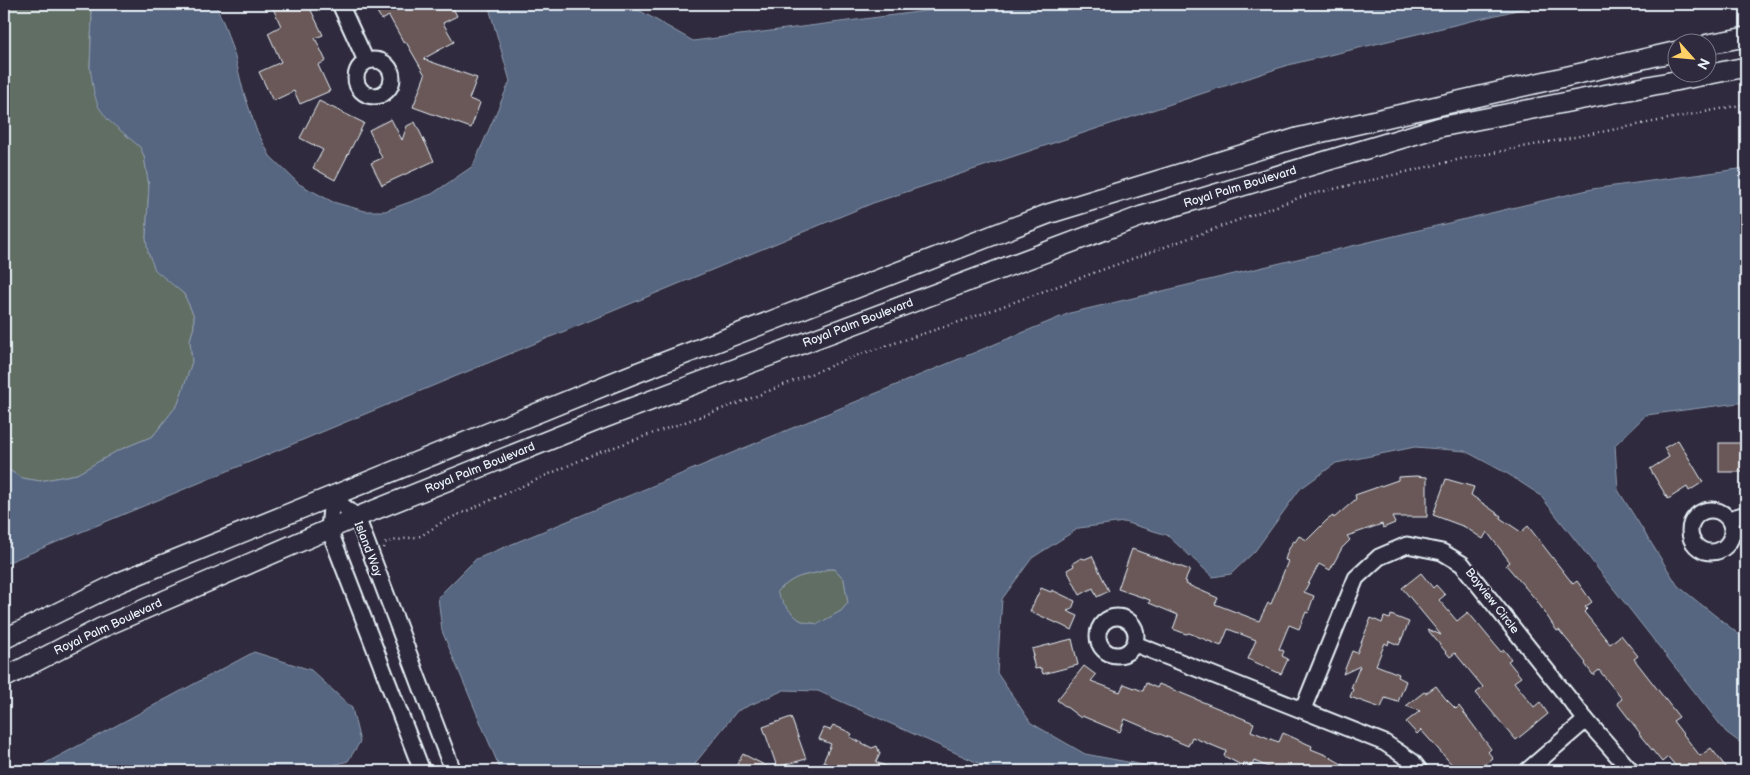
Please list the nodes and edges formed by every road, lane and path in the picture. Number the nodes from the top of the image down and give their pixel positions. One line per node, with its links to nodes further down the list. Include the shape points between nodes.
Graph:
1 (340, 4): 5 (street)
2 (1746, 36): 3 (main road)
3 (1718, 42)
4 (1668, 53): 8 (main road, via 1297,138 1048,214 631,374)
5 (366, 61)
6 (1746, 67): 10 (main road, Royal Palm Boulevard, via 1440,127 1142,216 599,420)
7 (1746, 104): 13 (path, via 1462,159 1304,196 965,320 855,356 744,401 592,455 444,520 421,536 386,542)
8 (332, 497): 10 (street, Island Way); 12 (street); 14 (main road, via 120,582)
9 (1746, 514): 11 (street)
10 (357, 517): 12 (main road, Royal Palm Boulevard); 20 (street, Island Way)
11 (1729, 519)
12 (330, 529): 16 (main road, Royal Palm Boulevard, via 101,628); 19 (street)
13 (382, 553)
14 (4, 639)
15 (1135, 644): 17 (street)
16 (4, 678)
17 (1303, 709): 18 (street, Bayview Circle, via 1356,578 1379,557 1407,545 1442,552 1462,564); 21 (street, via 1385,742)
18 (1586, 720): 22 (street); 23 (street, Bayview Circle)
19 (422, 771)
20 (453, 771)
21 (1420, 771)
22 (1527, 771)
23 (1631, 771)

